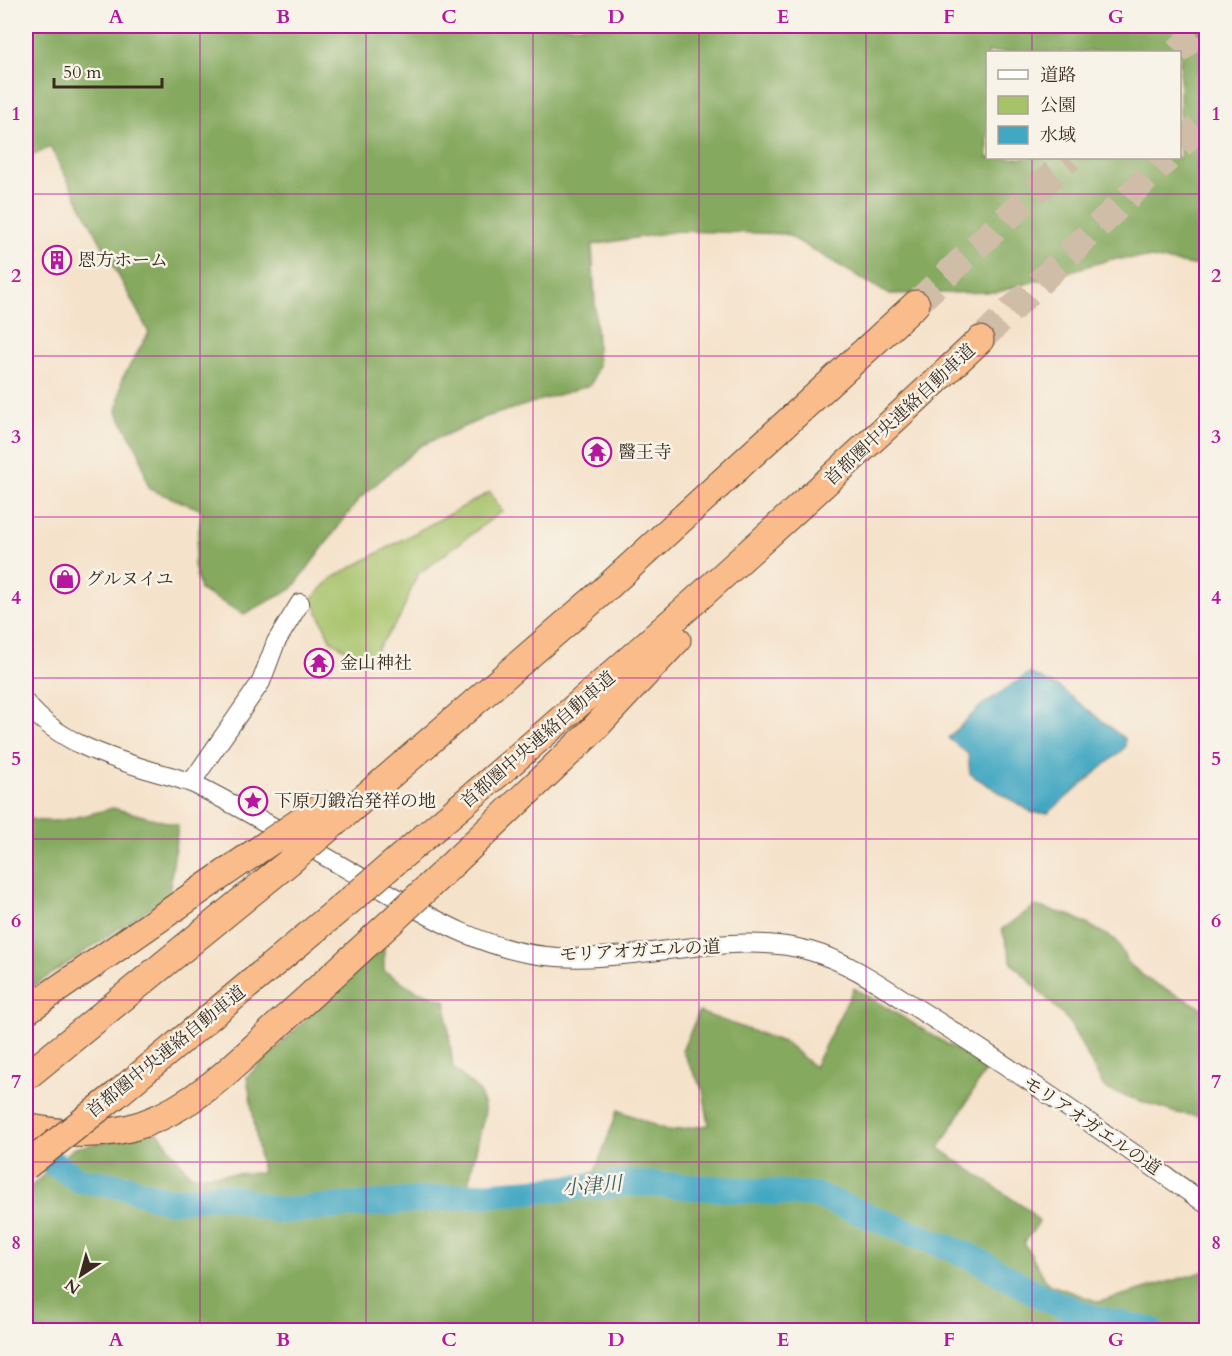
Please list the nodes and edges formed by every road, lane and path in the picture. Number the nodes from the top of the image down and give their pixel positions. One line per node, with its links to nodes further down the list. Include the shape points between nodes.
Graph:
1 (916, 304): 7 (highway, via 601,593)
2 (980, 340): 3 (highway, 首都圏中央連絡自動車道)
3 (803, 505): 10 (highway, bridge, via 591,732 220,1078 167,1114 117,1131 52,1132); 11 (highway, 首都圏中央連絡自動車道, bridge, via 641,651 354,897)
4 (300, 603): 6 (street, via 276,642 261,682)
5 (26, 703): 6 (street, モリアオガエルの道, via 55,732 84,747)
6 (191, 783): 12 (street, モリアオガエルの道, via 429,918 509,950 579,957 678,948 776,946 809,951 847,965 962,1036)
7 (334, 810): 8 (highway, bridge, via 264,846); 9 (highway, bridge, via 289,862)
8 (26, 1011)
9 (30, 1074)
10 (26, 1127)
11 (26, 1166)
12 (1206, 1204)

